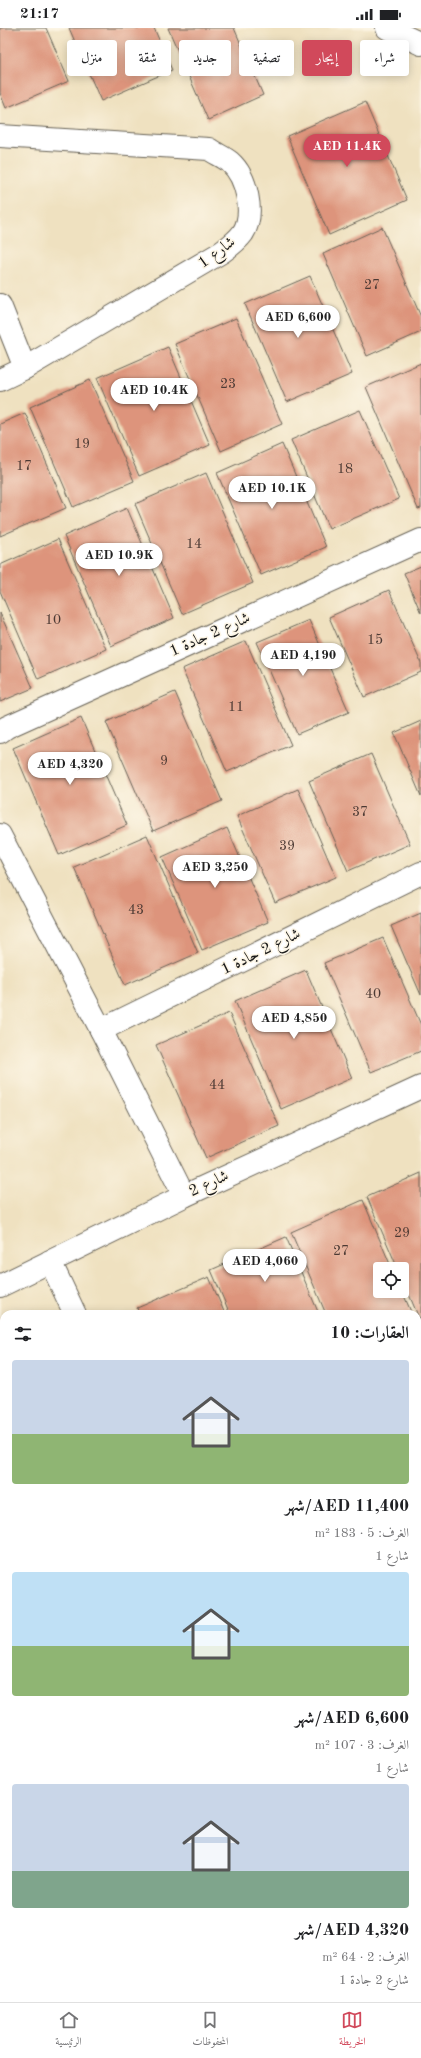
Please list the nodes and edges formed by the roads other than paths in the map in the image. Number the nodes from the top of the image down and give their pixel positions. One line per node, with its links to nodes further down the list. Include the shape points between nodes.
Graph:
1 (387, 28): 2 (street)
2 (421, 44)
3 (0, 136): 5 (street, شارع 1, via 209,149 231,163 243,181 248,197 249,218 242,234 222,252)
4 (0, 305): 5 (street)
5 (25, 368): 6 (street, شارع 1)
6 (0, 380)
7 (421, 540): 8 (street, شارع 2 جادة 1)
8 (0, 732)
9 (0, 836): 11 (street)
10 (421, 873): 11 (street, شارع 2 جادة 1)
11 (101, 1030): 13 (street)
12 (421, 1087): 13 (street, شارع 2)
13 (184, 1196): 14 (street, شارع 2)
14 (50, 1261): 15 (street, شارع 2); 16 (street)
15 (0, 1286)
16 (73, 1310)

